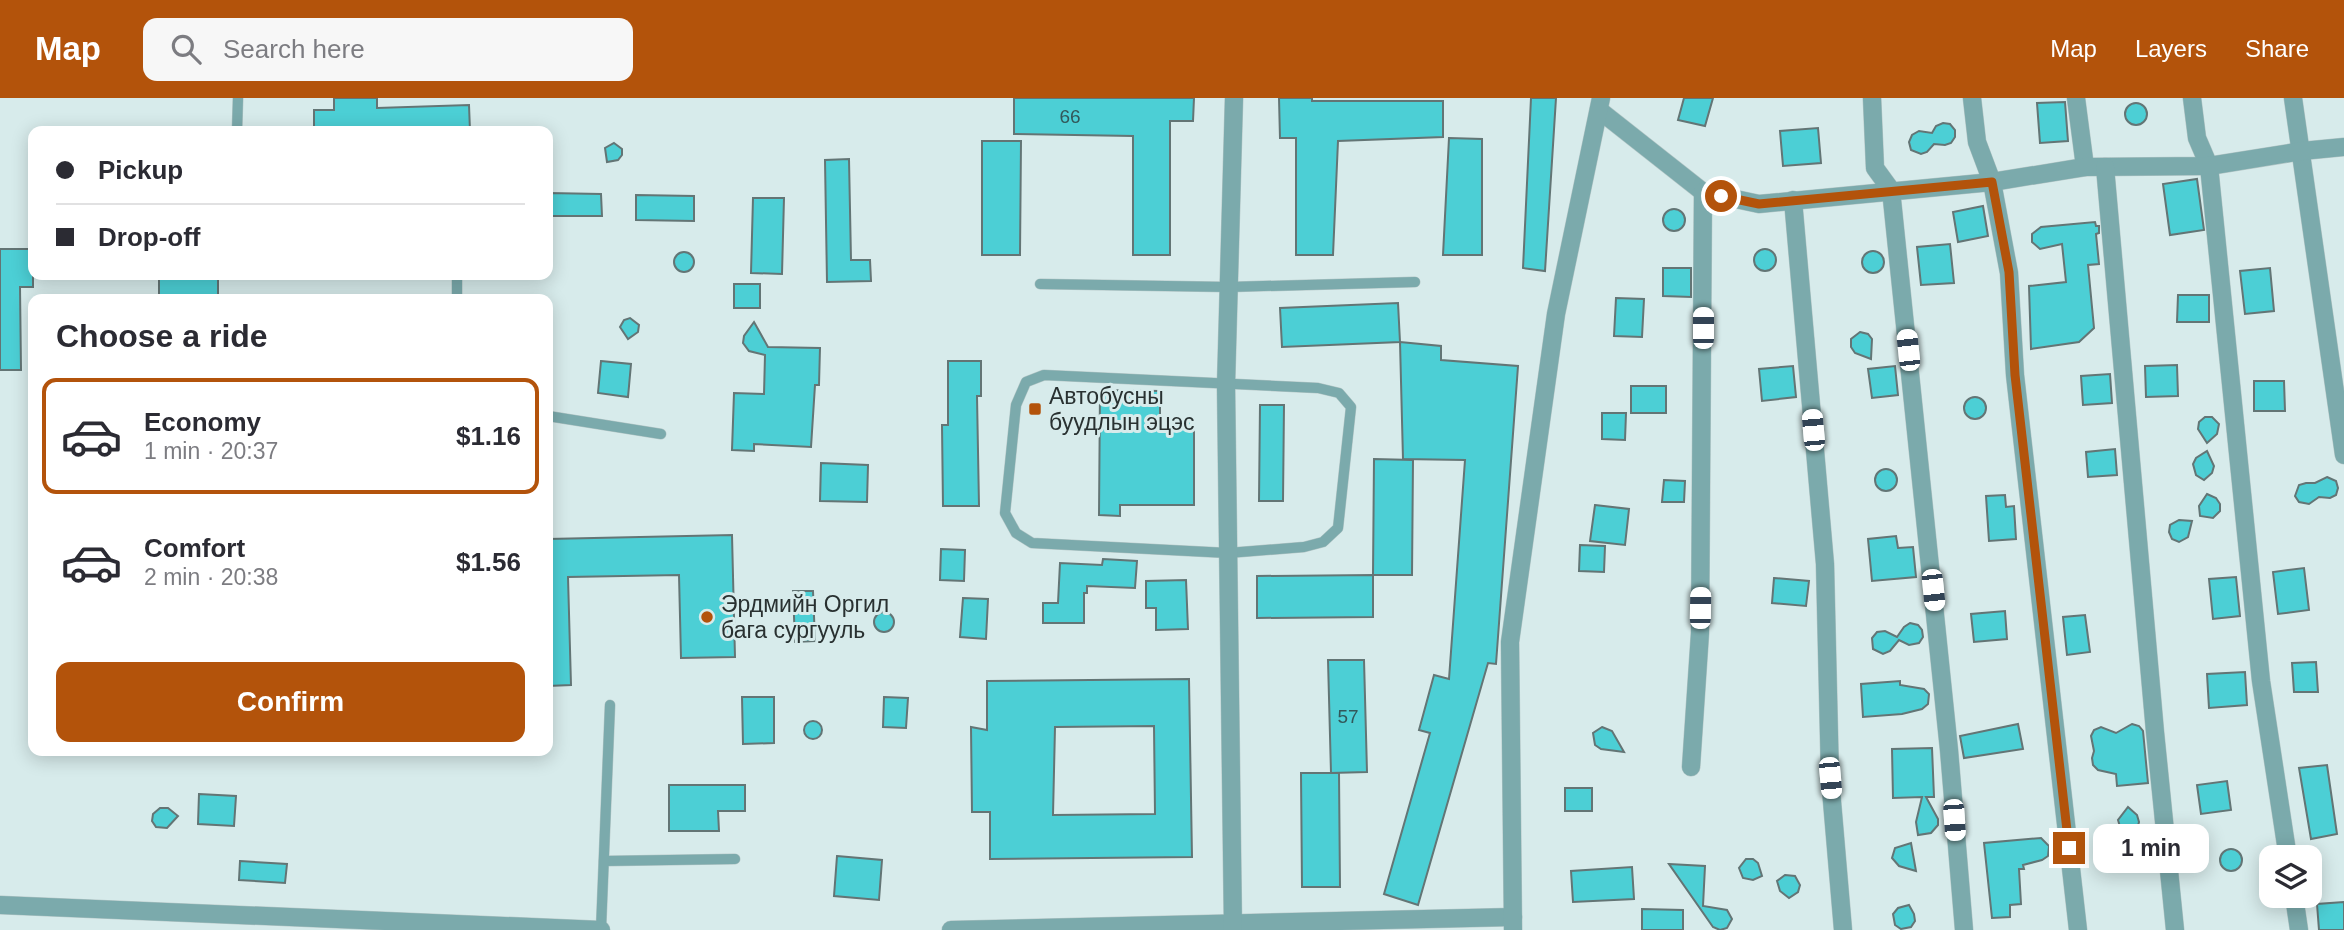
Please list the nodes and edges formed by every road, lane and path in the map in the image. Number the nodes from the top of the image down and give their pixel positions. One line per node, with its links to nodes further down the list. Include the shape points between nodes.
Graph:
1 (238, 98): 9 (lane)
2 (1234, 98): 21 (street)
3 (1872, 98): 16 (street, via 1875,167)
4 (1972, 98): 15 (street, via 1978,142)
5 (2076, 98): 13 (street)
6 (2192, 98): 12 (street, via 2197,138)
7 (2293, 98): 11 (street)
8 (1600, 104): 17 (street); 34 (street, via 1556,314 1510,642)
9 (237, 126)
10 (2344, 147): 11 (street)
11 (2302, 151): 12 (street); 25 (street)
12 (2209, 166): 14 (street); 29 (street, via 2261,681)
13 (2085, 167): 14 (street); 15 (street)
14 (2105, 167): 41 (street)
15 (1992, 182): 16 (street); 40 (street, via 2009,272 2015,375)
16 (1891, 190): 18 (street); 39 (street)
17 (1703, 192): 18 (street, via 1759,204); 28 (street, via 1700,633)
18 (1793, 200): 38 (street, via 1825,564 1830,778)
19 (1415, 282): 21 (lane)
20 (1040, 284): 21 (lane)
21 (1228, 288): 22 (street)
22 (1226, 385): 26 (street); 26 (lane, via 1318,388 1339,393 1351,407 1338,527 1323,542 1304,547); 26 (lane, via 1044,375 1026,382 1016,405 1004,513 1016,533 1032,543)
23 (553, 417): 24 (lane)
24 (661, 434)
25 (2344, 455)
26 (1228, 553): 35 (street)
27 (610, 705): 31 (lane)
28 (1691, 767)
29 (2286, 845)
30 (735, 859): 31 (lane)
31 (604, 861): 36 (lane)
32 (0, 905): 36 (street)
33 (2296, 908): 42 (street)
34 (1513, 924): 35 (street)
35 (1233, 927): 37 (street)
36 (601, 930)
37 (951, 930)
38 (1843, 930)
39 (1964, 930)
40 (2078, 930)
41 (2175, 930)
42 (2299, 930)

